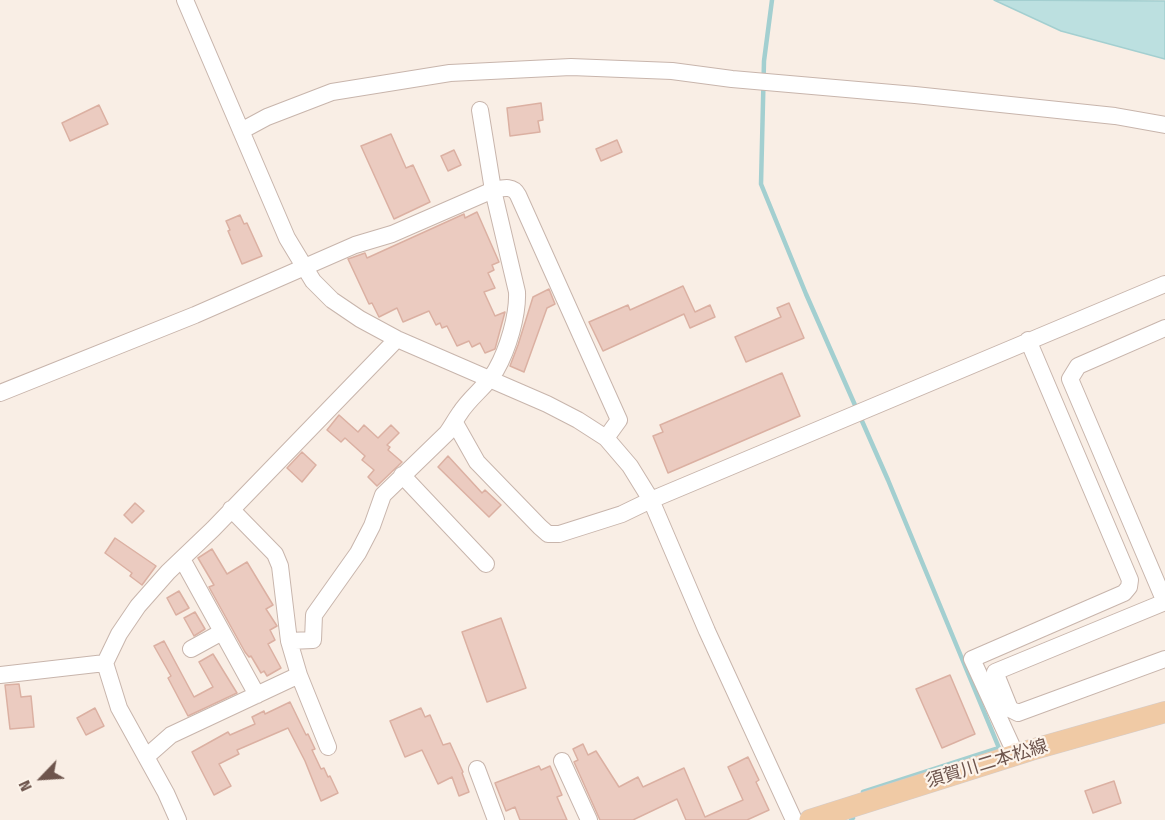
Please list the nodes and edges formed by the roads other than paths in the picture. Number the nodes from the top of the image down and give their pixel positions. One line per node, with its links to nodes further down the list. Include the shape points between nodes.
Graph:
1 (184, 0): 4 (street)
2 (480, 110): 5 (street)
3 (1165, 125): 4 (street, via 1115,116 672,71 571,67 450,73 332,92)
4 (241, 131): 6 (street)
5 (493, 190): 6 (street); 11 (street, via 518,309); 14 (street, via 511,188 518,195 619,420)
6 (303, 267): 9 (street, via 332,300); 12 (street)
7 (1165, 284): 10 (street)
8 (1165, 328): 20 (street, via 1078,366 1071,379)
9 (397, 339): 11 (street); 17 (street)
10 (1028, 340): 16 (street); 31 (street, via 1130,580 1124,592 972,659)
11 (489, 380): 13 (street, via 459,413); 14 (street, via 547,404)
12 (0, 393)
13 (455, 423): 15 (street); 16 (street, via 477,462 548,534 622,514)
14 (606, 438): 16 (street)
15 (402, 475): 19 (street); 22 (street, via 383,495 358,553 314,615 314,640)
16 (651, 500): 38 (street)
17 (231, 509): 18 (street); 22 (street, via 275,554 280,566)
18 (182, 559): 21 (street); 25 (street, via 138,606 118,634)
19 (486, 564)
20 (1165, 602): 24 (street, via 995,672 1010,709 1018,713)
21 (222, 632): 23 (street); 28 (street)
22 (289, 641): 27 (street)
23 (191, 649)
24 (1165, 659)
25 (105, 663): 26 (street); 32 (street, via 118,708)
26 (0, 675)
27 (299, 675): 28 (street); 30 (street)
28 (257, 695): 32 (street, via 171,735)
29 (1165, 712): 31 (main road, 須賀川二本松線)
30 (328, 747)
31 (1016, 755): 39 (main road, 須賀川二本松線)
32 (146, 757): 35 (street)
33 (562, 761): 37 (street)
34 (477, 769): 36 (street)
35 (178, 820)
36 (496, 820)
37 (590, 820)
38 (794, 820)
39 (810, 820)

